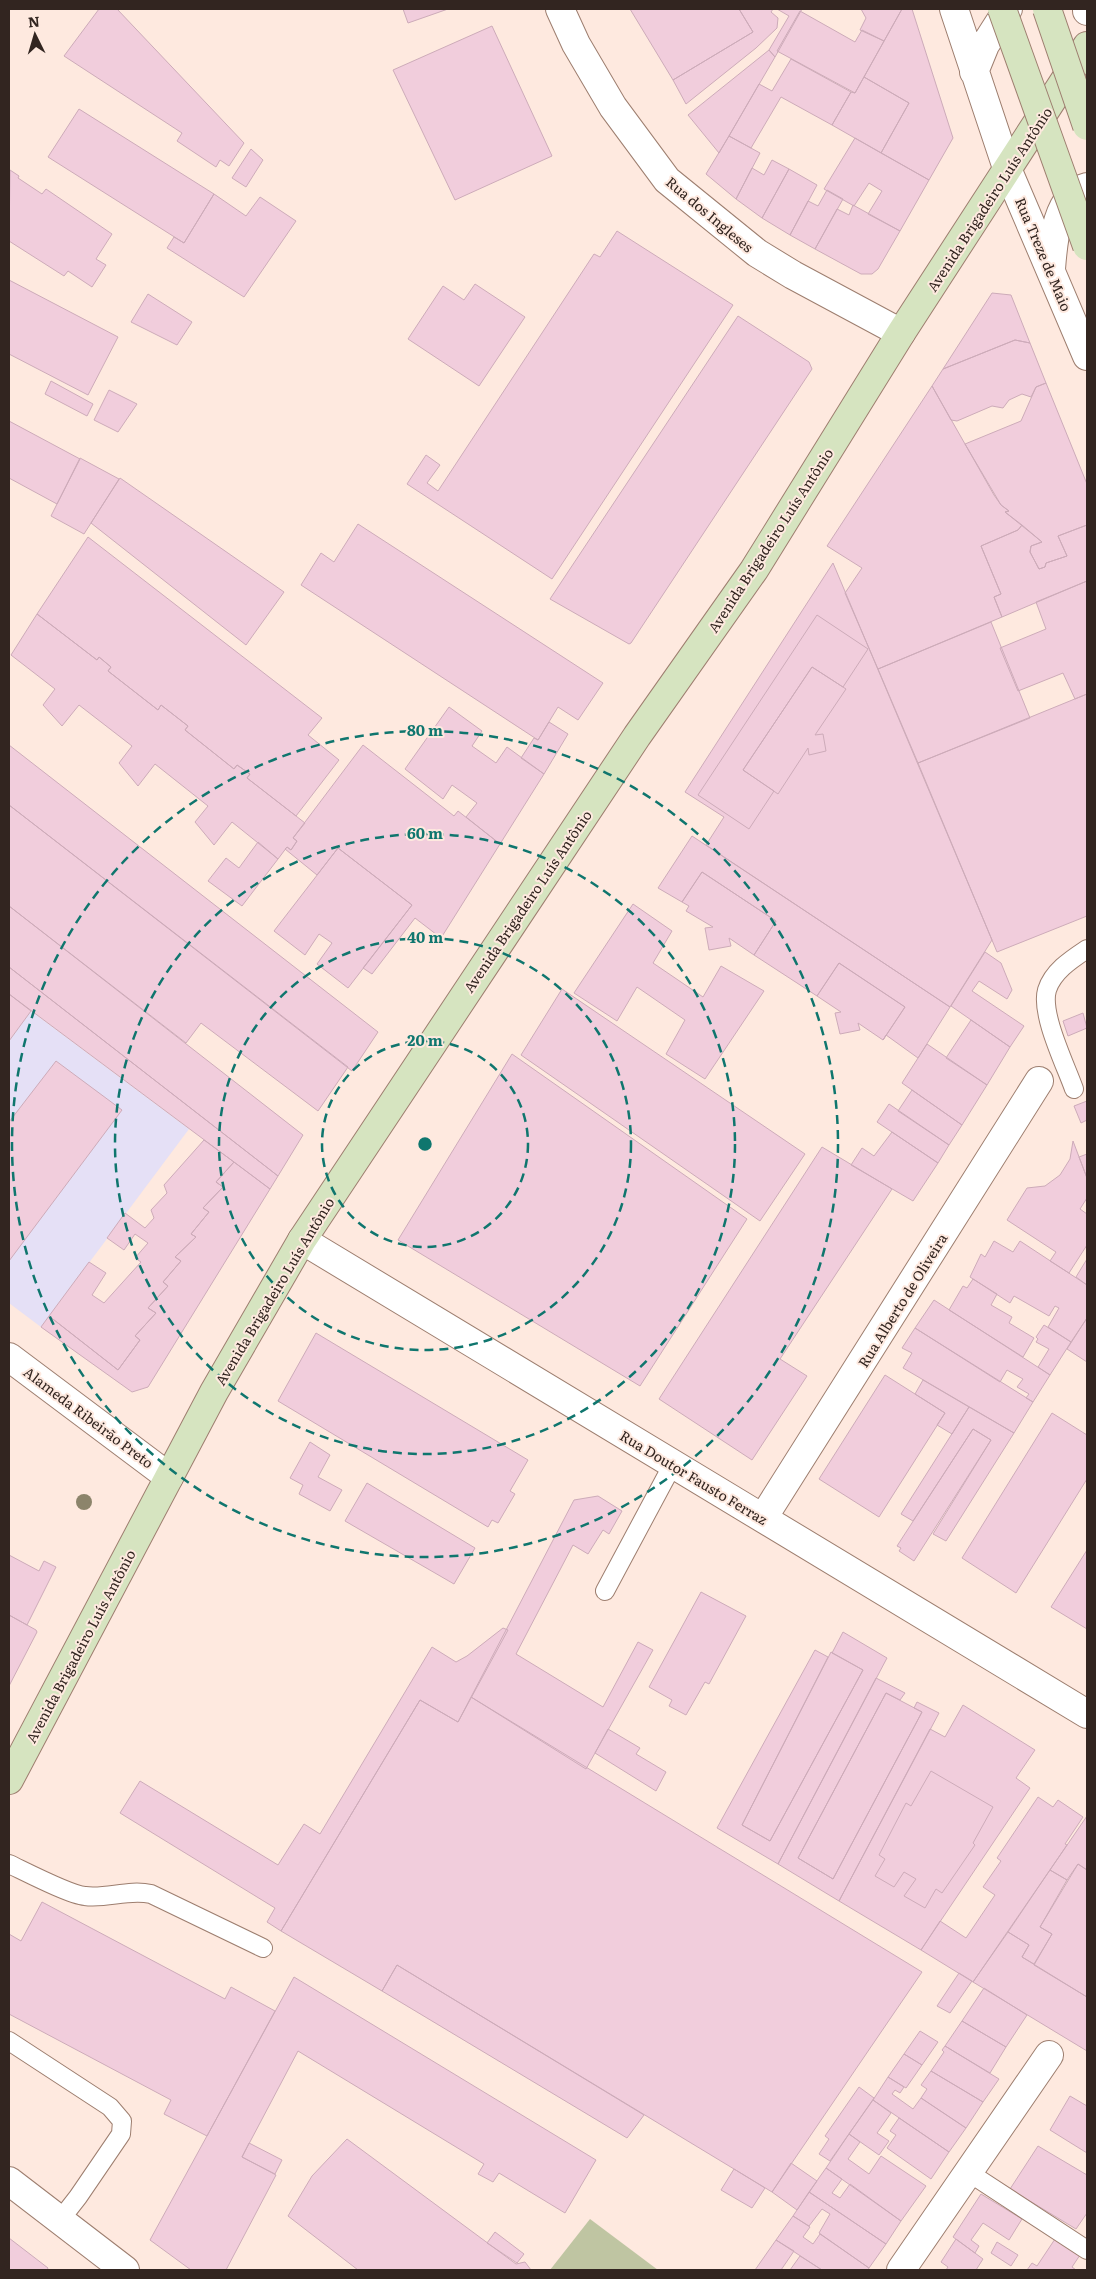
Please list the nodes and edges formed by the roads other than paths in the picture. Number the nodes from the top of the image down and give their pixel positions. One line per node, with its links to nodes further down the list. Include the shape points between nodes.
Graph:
1 (560, 9): 13 (street, Rua dos Ingleses, via 576,44 614,107 668,180 757,253)
2 (954, 9): 7 (street, Rua Treze de Maio)
3 (1002, 9): 11 (main road, bridge)
4 (1008, 9): 7 (street, via 985,45)
5 (1047, 9): 8 (main road, bridge)
6 (1087, 46): 9 (main road, Avenida Brigadeiro Luís Antônio)
7 (974, 72): 9 (street, Rua Treze de Maio)
8 (1087, 126)
9 (1008, 171): 12 (street, Rua Treze de Maio); 13 (main road, Avenida Brigadeiro Luís Antônio)
10 (1087, 187): 12 (street, via 1078,190 1060,213)
11 (1087, 246)
12 (1051, 272): 14 (street, Rua Treze de Maio)
13 (901, 333): 18 (main road, Avenida Brigadeiro Luís Antônio, via 754,570 637,736)
14 (1087, 356)
15 (1087, 950): 17 (lane, via 1056,974 1047,990 1047,1013)
16 (1039, 1080): 22 (street, Rua Alberto de Oliveira)
17 (1074, 1090)
18 (302, 1240): 20 (street, Rua Doutor Fausto Ferraz); 21 (main road, Avenida Brigadeiro Luís Antônio)
19 (9, 1357): 21 (street, Alameda Ribeirão Preto)
20 (673, 1464): 22 (street, Rua Doutor Fausto Ferraz); 23 (lane)
21 (169, 1477): 25 (main road, Avenida Brigadeiro Luís Antônio)
22 (763, 1518): 24 (street, Rua Doutor Fausto Ferraz)
23 (605, 1591)
24 (1087, 1714)
25 (9, 1780)
26 (9, 1864): 27 (lane, via 82,1896 139,1891 151,1894)
27 (263, 1948)
28 (9, 2041): 32 (lane, via 110,2107 122,2121 121,2134)
29 (1049, 2055): 30 (street)
30 (968, 2172): 33 (lane); 35 (street)
31 (9, 2181): 32 (street)
32 (60, 2220): 34 (street)
33 (1087, 2250)
34 (125, 2270)
35 (901, 2270)

